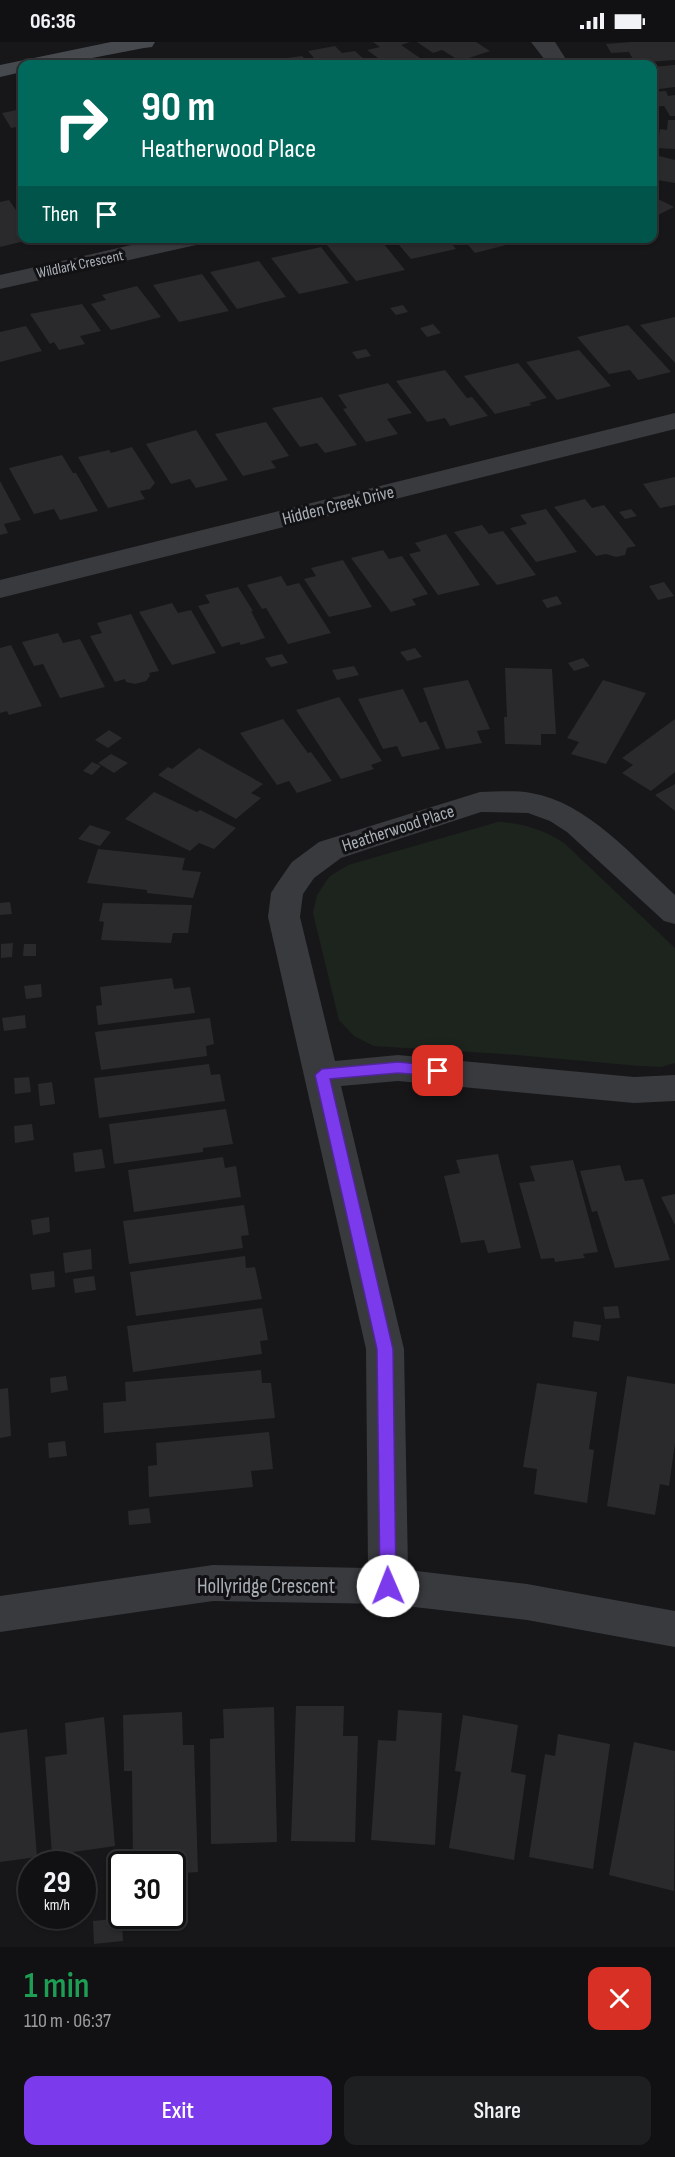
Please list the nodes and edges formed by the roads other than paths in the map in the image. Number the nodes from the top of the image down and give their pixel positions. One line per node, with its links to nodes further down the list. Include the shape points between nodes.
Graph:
1 (144, 42): 3 (street)
2 (542, 42): 4 (street)
3 (52, 60)
4 (556, 60)
5 (18, 67): 6 (street)
6 (0, 71)
7 (174, 243): 8 (street, Wildlark Crescent)
8 (0, 282)
9 (675, 421): 10 (street, Hidden Creek Drive)
10 (0, 589)
11 (675, 913): 12 (street, Heatherwood Place, via 578,825 530,803 480,802 330,850 303,870 286,893 284,917)
12 (322, 1075): 13 (street, via 398,1068 634,1090); 14 (street, Heatherwood Place, via 385,1349)
13 (675, 1088)
14 (388, 1586): 15 (street, Hollyridge Crescent, via 213,1583); 16 (street, Hollyridge Crescent, via 527,1602)
15 (0, 1614)
16 (675, 1629)

